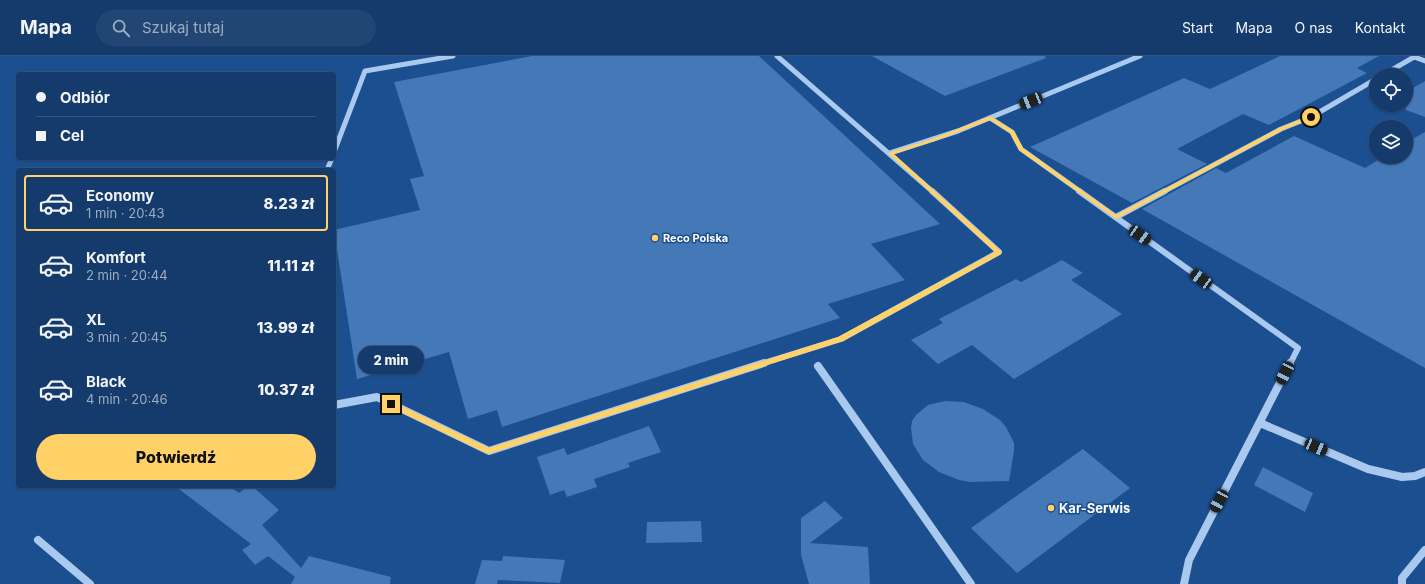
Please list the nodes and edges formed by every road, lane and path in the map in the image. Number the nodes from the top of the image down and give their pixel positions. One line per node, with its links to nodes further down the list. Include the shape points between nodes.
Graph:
1 (454, 56): 9 (street, via 365,71)
2 (777, 56): 10 (street)
3 (1140, 56): 8 (street)
4 (1414, 56): 5 (street); 6 (street)
5 (1425, 61)
6 (1394, 68)
7 (1369, 83): 11 (street, via 1311,117 1281,129)
8 (990, 118): 10 (street, via 934,140); 11 (street, via 1012,132 1020,149)
9 (336, 147)
10 (890, 153): 13 (street, via 999,252 841,339 488,451 377,397)
11 (1116, 218): 14 (street, via 1298,348)
12 (818, 366): 19 (street)
13 (336, 406)
14 (1260, 423): 15 (street, via 1368,469 1402,477); 20 (street, via 1189,560)
15 (1425, 472)
16 (38, 540): 18 (street)
17 (1425, 550): 21 (street, via 1402,578)
18 (90, 584)
19 (970, 584)
20 (1184, 584)
21 (1402, 584)

